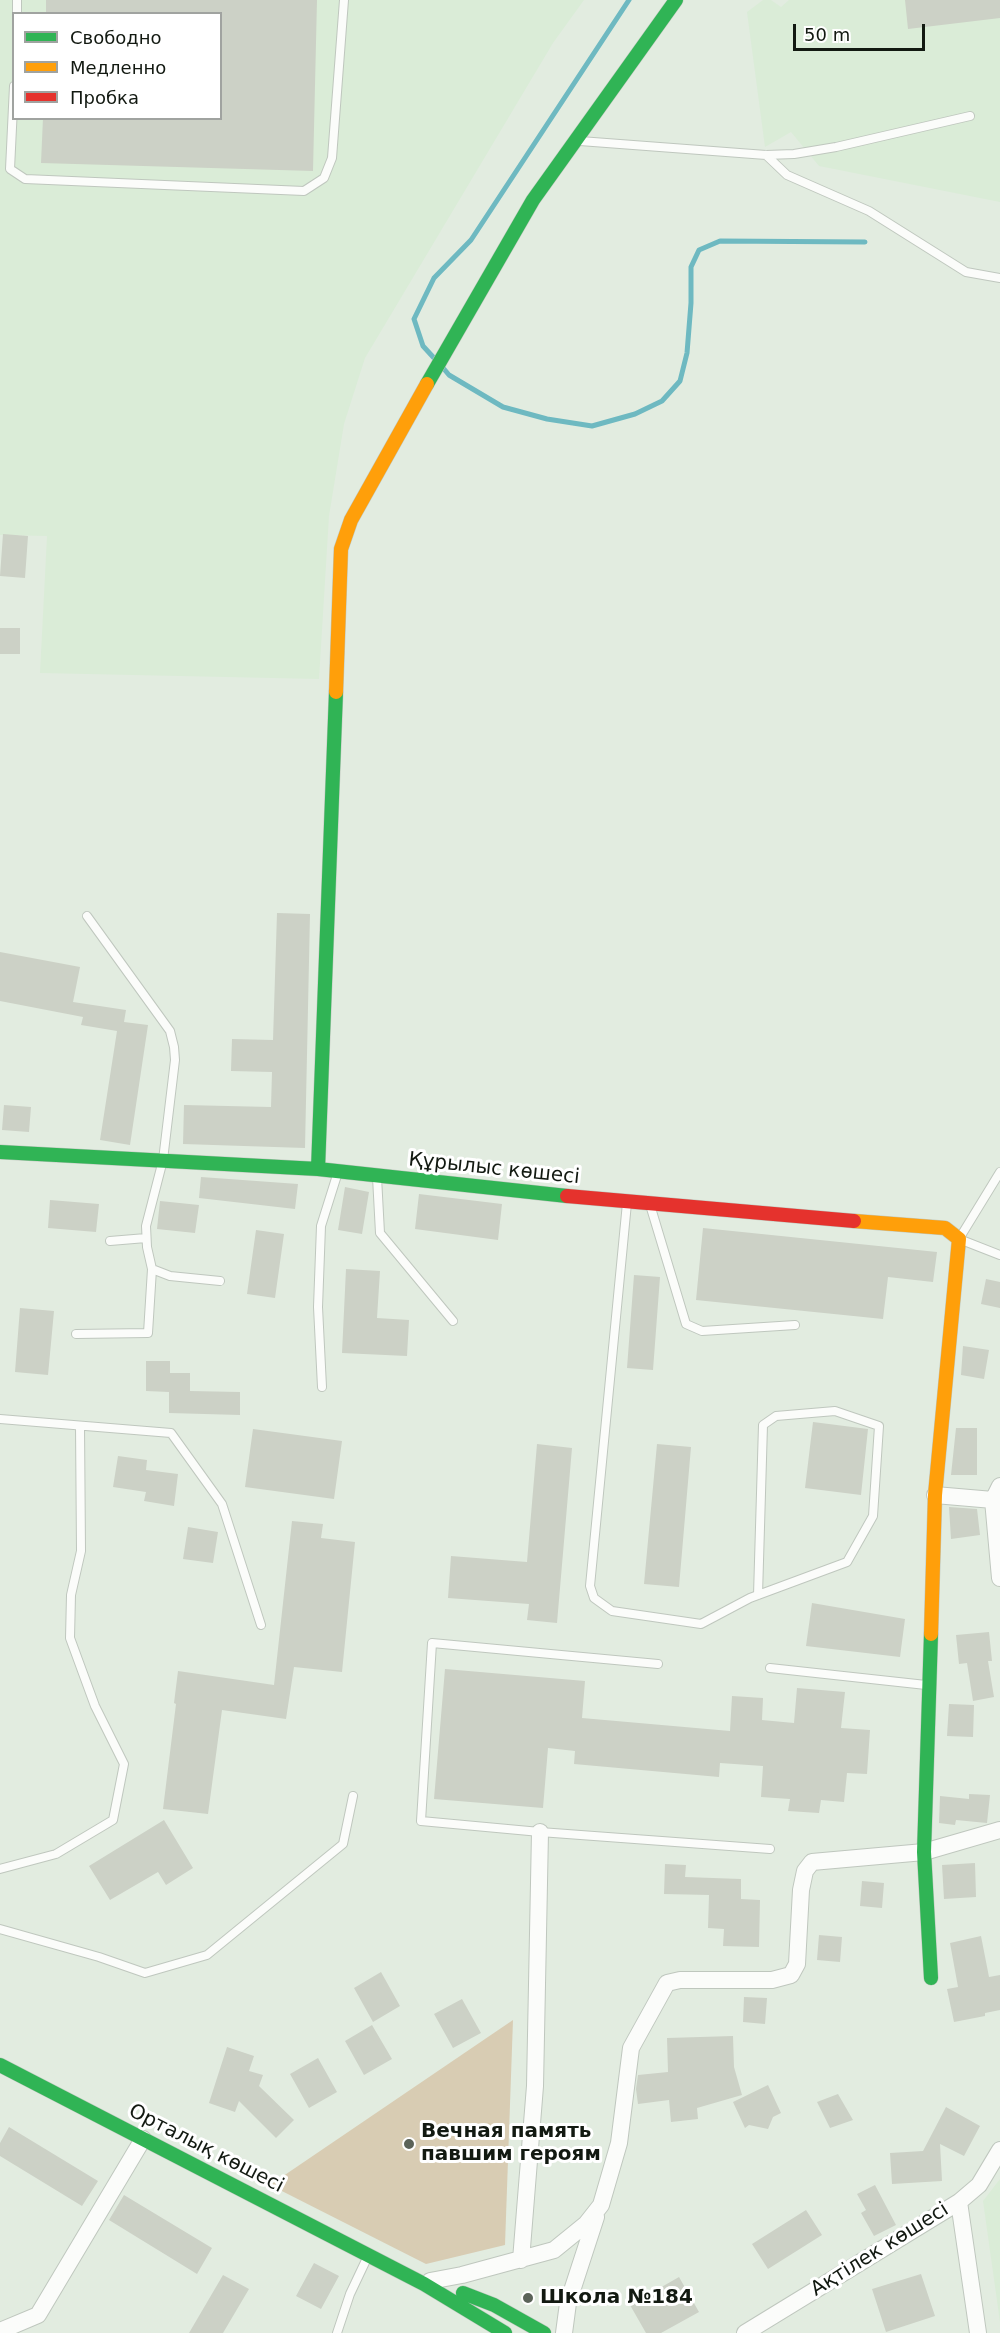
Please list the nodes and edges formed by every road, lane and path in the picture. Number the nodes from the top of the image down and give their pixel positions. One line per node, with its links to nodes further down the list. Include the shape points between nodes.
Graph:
1 (344, 0): 4 (lane, via 332,158 324,178 304,191 25,179 10,169)
2 (676, 0): 5 (street)
3 (970, 116): 6 (lane, via 836,147)
4 (12, 120)
5 (576, 141): 6 (lane); 11 (street, via 507,242 370,484 341,549)
6 (765, 155): 7 (lane, via 787,175 869,211 966,272)
7 (1000, 278)
8 (87, 916): 10 (lane, via 170,1031 175,1060)
9 (0, 1152): 10 (street, Құрылыс көшесі)
10 (163, 1160): 11 (street, Құрылыс көшесі); 17 (lane)
11 (318, 1169): 12 (street, Құрылыс көшесі)
12 (338, 1171): 14 (street, Құрылыс көшесі); 26 (lane, via 321,1226 318,1307)
13 (1000, 1172): 18 (lane)
14 (377, 1176): 15 (street, Құрылыс көшесі); 23 (lane, via 380,1233)
15 (627, 1203): 16 (street, Құрылыс көшесі); 32 (lane, via 590,1586 594,1598 612,1611 701,1624)
16 (650, 1205): 18 (street, Құрылыс көшесі, via 945,1228); 24 (lane, via 686,1324 702,1331)
17 (146, 1238): 19 (lane); 21 (lane)
18 (959, 1239): 20 (lane); 30 (street)
19 (110, 1241)
20 (1000, 1256)
21 (152, 1269): 22 (lane, via 170,1276); 25 (lane, via 148,1333)
22 (219, 1281)
23 (453, 1321)
24 (795, 1325)
25 (76, 1334)
26 (322, 1387)
27 (0, 1419): 28 (lane)
28 (80, 1426): 33 (lane, via 171,1433 222,1504); 42 (lane, via 81,1551 71,1595 70,1638 124,1764 113,1820 56,1854)
29 (997, 1493): 30 (street); 31 (street)
30 (935, 1495): 36 (street)
31 (1000, 1578)
32 (758, 1595): 32 (lane, via 847,1562 873,1516 879,1426 835,1411 776,1416 763,1425)
33 (261, 1625)
34 (658, 1664): 39 (lane, via 432,1643 421,1821)
35 (770, 1668): 36 (lane)
36 (930, 1685): 41 (street)
37 (353, 1796): 43 (lane, via 344,1844 207,1955 144,1973 99,1956)
38 (1000, 1830): 41 (street)
39 (540, 1832): 40 (lane); 51 (street, via 535,2086)
40 (770, 1849)
41 (924, 1852): 44 (street); 49 (street, via 812,1862 805,1871 801,1890 797,1964 791,1975 772,1980 667,1983 631,2048 619,2143)
42 (0, 1869)
43 (0, 1929)
44 (931, 1978)
45 (0, 2065): 46 (street, Орталық көшесі)
46 (143, 2139): 50 (street, Орталық көшесі); 54 (street, via 38,2315)
47 (1000, 2150): 48 (street, Ақтілек көшесі, via 979,2185)
48 (959, 2202): 59 (street, Ақтілек көшесі); 60 (street)
49 (601, 2205): 51 (street, via 586,2224 554,2250); 58 (street, via 568,2303)
50 (369, 2255): 52 (street, Орталық көшесі); 55 (lane)
51 (521, 2260): 53 (street)
52 (393, 2269): 53 (street, Орталық көшесі); 56 (street, Орталық көшесі)
53 (430, 2281): 57 (street, Орталық көшесі, via 494,2306)
54 (0, 2331)
55 (337, 2333)
56 (505, 2333)
57 (544, 2333)
58 (564, 2333)
59 (745, 2333)
60 (978, 2333)

